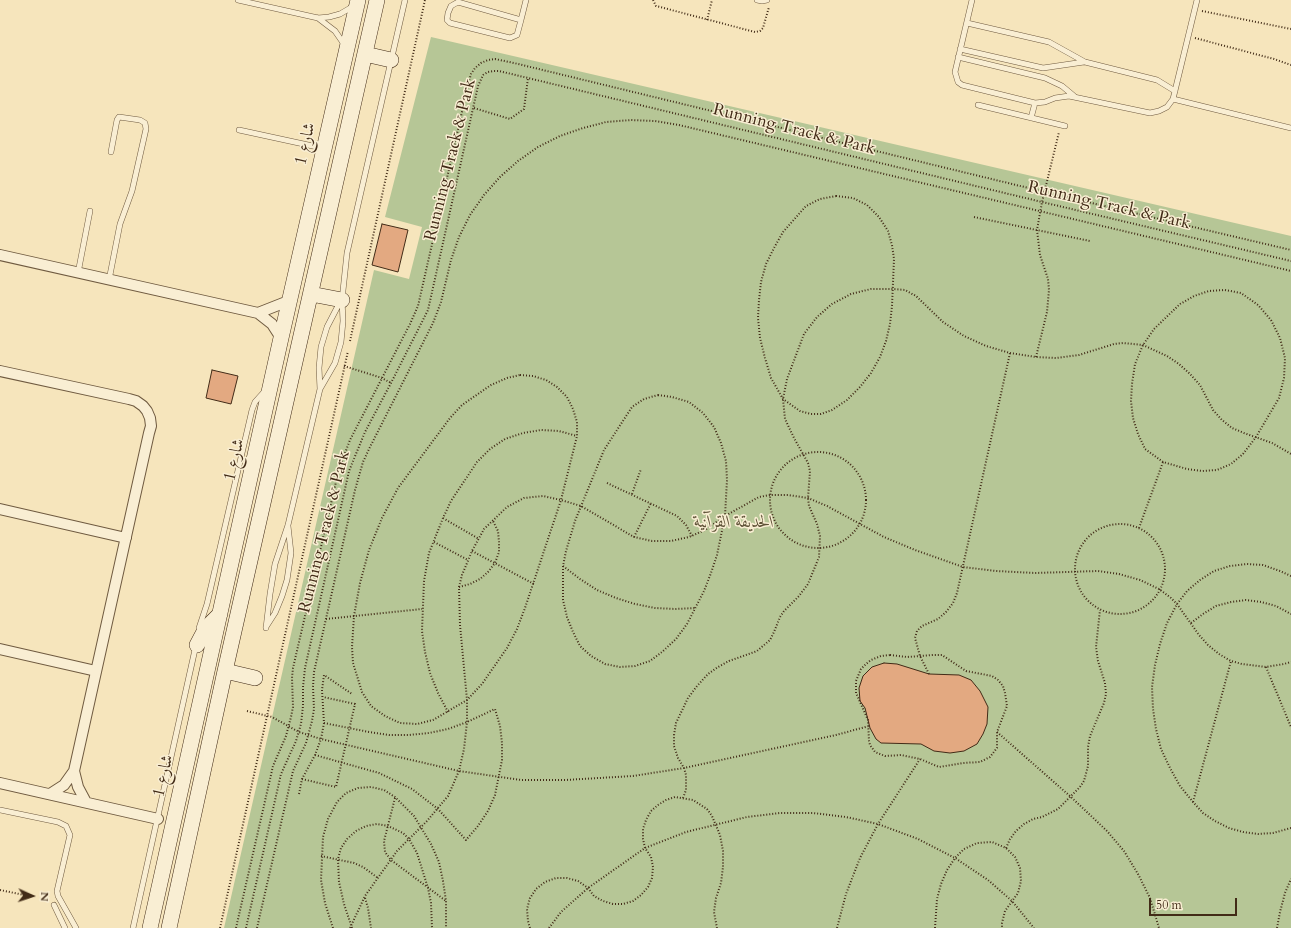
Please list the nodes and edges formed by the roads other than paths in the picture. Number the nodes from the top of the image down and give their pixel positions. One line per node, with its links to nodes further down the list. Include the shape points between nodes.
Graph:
1 (238, 0): 10 (lane)
2 (377, 0): 15 (street)
3 (405, 0): 17 (lane)
4 (526, 0): 11 (lane)
5 (757, 0): 9 (lane)
6 (972, 0): 12 (lane)
7 (1197, 0): 19 (lane)
8 (358, 1): 10 (lane, via 340,14); 14 (street, شارع 1)
9 (768, 3)
10 (318, 18): 14 (lane, via 335,31)
11 (521, 20): 11 (lane, via 458,2 451,6 447,16 450,23 510,38 517,35)
12 (966, 23): 13 (lane); 18 (lane, via 1049,42)
13 (960, 49): 16 (lane); 18 (lane, via 1043,68)
14 (347, 50): 28 (street, شارع 1)
15 (365, 54): 17 (street); 34 (street)
16 (958, 57): 20 (lane, via 1045,78 1062,86); 22 (lane, via 955,72 958,82 962,85)
17 (391, 60): 36 (lane, via 350,238)
18 (1085, 62): 19 (lane, via 1148,76)
19 (1175, 91): 21 (lane)
20 (1075, 97): 21 (lane, via 1150,113 1163,109); 22 (lane)
21 (1173, 99): 26 (lane)
22 (1035, 103): 24 (lane)
23 (978, 105): 24 (lane)
24 (1031, 118): 25 (lane)
25 (1063, 126)
26 (1291, 128)
27 (239, 130): 28 (lane)
28 (325, 149): 35 (street, شارع 1)
29 (111, 152): 33 (lane, via 119,117 145,123 146,129 134,183 120,224)
30 (90, 211): 32 (lane)
31 (0, 255): 32 (street)
32 (78, 273): 33 (street)
33 (109, 280): 37 (street)
34 (311, 294): 36 (street); 49 (street)
35 (290, 300): 37 (street); 38 (street, شارع 1)
36 (342, 300): 41 (lane, via 323,337 319,358); 41 (lane, via 343,332 339,353)
37 (258, 313): 38 (street, via 272,324)
38 (281, 338): 40 (street, شارع 1)
39 (0, 371): 44 (street, via 129,399 143,406 151,426)
40 (272, 384): 45 (street, شارع 1); 46 (lane, via 252,410)
41 (320, 389): 43 (lane)
42 (0, 509): 44 (street)
43 (288, 525): 43 (lane, via 275,564 266,628 275,613 287,580 291,553)
44 (126, 538): 48 (street)
45 (220, 614): 46 (street, via 206,628); 61 (street, شارع 1)
46 (197, 645): 56 (lane)
47 (0, 649): 48 (street)
48 (96, 671): 51 (street)
49 (225, 671): 50 (street); 62 (street)
50 (255, 678)
51 (74, 771): 53 (street, via 64,785); 54 (street, via 78,787)
52 (0, 783): 53 (street)
53 (50, 794): 54 (street)
54 (86, 802): 56 (street)
55 (0, 810): 59 (lane, via 58,822 66,826 70,835 57,891)
56 (158, 818): 60 (lane)
57 (54, 905): 58 (lane)
58 (65, 928)
59 (76, 928)
60 (133, 928)
61 (150, 928)
62 (169, 928)

